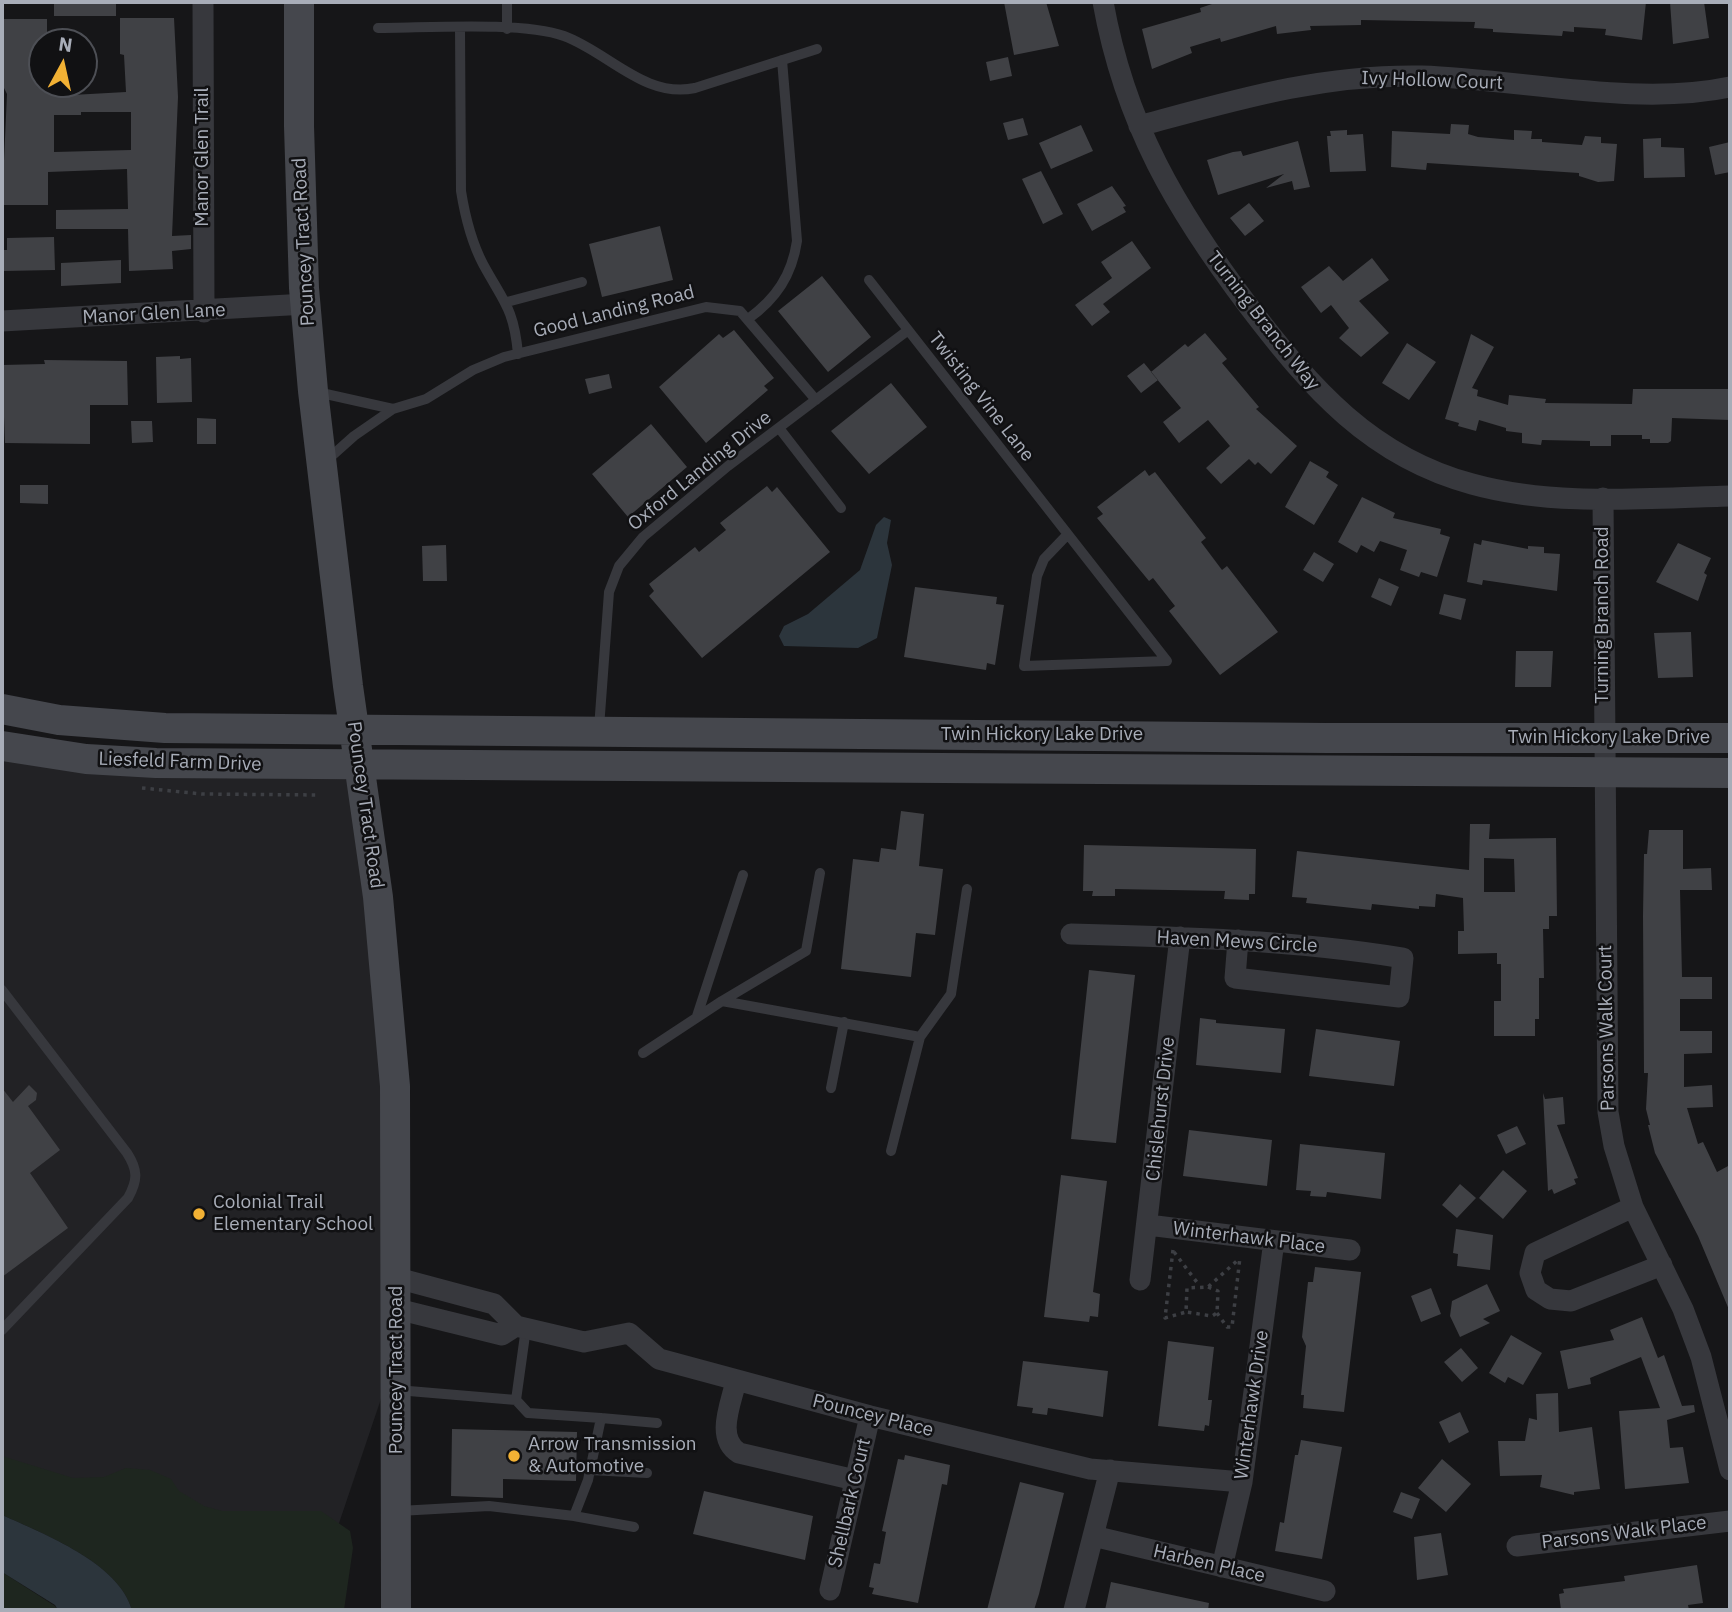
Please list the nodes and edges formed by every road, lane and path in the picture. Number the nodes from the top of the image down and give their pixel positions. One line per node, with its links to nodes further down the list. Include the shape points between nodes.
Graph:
1 (203, 2): 16 (street, Manor Glen Trail)
2 (299, 2): 15 (street, Pouncey Tract Road)
3 (507, 2): 7 (lane)
4 (1103, 2): 11 (street, Turning Branch Way, via 1124,90)
5 (378, 28): 6 (lane)
6 (460, 28): 7 (lane); 14 (lane, via 461,191 475,247)
7 (507, 29): 9 (lane, via 564,36 666,89 695,88)
8 (817, 48): 9 (lane)
9 (782, 60): 17 (lane, via 797,241 791,268 778,292)
10 (1730, 87): 11 (street, Ivy Hollow Court, via 1648,94 1422,76 1367,77 1267,90)
11 (1139, 125): 27 (street, Turning Branch Way, via 1158,171 1186,219 1293,365 1332,407 1403,456 1471,484 1537,496)
12 (869, 280): 19 (lane, Twisting Vine Lane)
13 (582, 282): 14 (lane)
14 (507, 302): 20 (lane)
15 (306, 304): 16 (street, Manor Glen Lane); 21 (street, Pouncey Tract Road)
16 (204, 312): 18 (street, Manor Glen Lane)
17 (748, 319): 20 (lane, Good Landing Road, via 740,311 706,307); 22 (lane)
18 (2, 321)
19 (907, 331): 22 (lane, Oxford Landing Drive); 29 (lane, Twisting Vine Lane)
20 (518, 354): 23 (lane, Good Landing Road, via 473,370 426,399)
21 (313, 391): 23 (lane); 25 (street, Pouncey Tract Road)
22 (816, 400): 24 (lane, Oxford Landing Drive)
23 (393, 409): 25 (lane)
24 (779, 428): 28 (lane); 32 (lane, Oxford Landing Drive, via 643,537 619,566 609,592 603,636)
25 (321, 466): 31 (street, Pouncey Tract Road)
26 (1730, 496): 27 (street, Turning Branch Way)
27 (1603, 498): 33 (street, Turning Branch Road)
28 (841, 508)
29 (1068, 535): 29 (lane, Twisting Vine Lane, via 1158,651 1167,661 1024,666 1037,576 1044,559)
30 (2, 709): 31 (street, Liesfeld Farm Drive, via 102,725)
31 (354, 730): 32 (street, Twin Hickory Lake Drive); 36 (street, Pouncey Tract Road)
32 (599, 731): 33 (street, Twin Hickory Lake Drive)
33 (1603, 738): 34 (street, Twin Hickory Lake Drive); 37 (street, Turning Branch Road)
34 (1730, 738)
35 (2, 746): 36 (street, Liesfeld Farm Drive, via 121,762)
36 (359, 765): 37 (street, Twin Hickory Lake Drive); 63 (street, Pouncey Tract Road, via 391,1024)
37 (1603, 774): 38 (street, Twin Hickory Lake Drive); 53 (street, Parsons Walk Court, via 1608,1112)
38 (1730, 774)
39 (820, 873): 46 (lane, via 806,951)
40 (743, 875): 47 (lane)
41 (967, 889): 49 (lane, via 951,994)
42 (1071, 934): 43 (street, Haven Mews Circle)
43 (1180, 937): 44 (street, Haven Mews Circle); 54 (street, Chislehurst Drive)
44 (1238, 940): 44 (street, Haven Mews Circle, via 1307,944 1403,958 1399,997 1235,978)
45 (2, 990): 71 (lane, via 136,1167 136,1184 128,1198)
46 (722, 1001): 47 (lane); 48 (lane)
47 (697, 1016): 50 (lane)
48 (844, 1022): 49 (lane); 51 (lane)
49 (920, 1037): 52 (lane)
50 (643, 1053)
51 (831, 1088)
52 (891, 1151)
53 (1633, 1207): 62 (street, Parsons Walk Court); 62 (street, via 1535,1253 1530,1273 1536,1290 1571,1301)
54 (1148, 1225): 55 (street, Winterhawk Place); 64 (street, Chislehurst Drive)
55 (1274, 1241): 58 (street, Winterhawk Place); 83 (street, Winterhawk Drive)
56 (1166, 1250): 57 (path)
57 (1173, 1250): 59 (path); 65 (path); 68 (path, via 1165,1318)
58 (1350, 1250)
59 (1183, 1252)
60 (1229, 1256): 61 (path)
61 (1241, 1257): 66 (path); 69 (path, via 1232,1327)
62 (1662, 1265): 80 (street, Parsons Walk Court, via 1701,1357)
63 (397, 1278): 67 (street, Pouncey Tract Road); 70 (street, Pouncey Place, via 494,1304)
64 (1140, 1280)
65 (1199, 1286): 66 (path); 68 (path, via 1187,1288)
66 (1208, 1287): 69 (path, via 1218,1291)
67 (397, 1309): 70 (street, Pouncey Place, via 502,1335); 73 (street, Pouncey Tract Road)
68 (1186, 1312): 69 (path)
69 (1217, 1313)
70 (521, 1327): 72 (street, Pouncey Place, via 583,1342 629,1333 659,1359); 74 (lane)
71 (2, 1330)
72 (736, 1381): 75 (street, Pouncey Place); 82 (street, via 725,1435 729,1446)
73 (397, 1390): 74 (lane); 84 (street, Pouncey Tract Road)
74 (516, 1400): 76 (lane, via 528,1413)
75 (870, 1416): 79 (street, Pouncey Place); 82 (street, Shellbark Court)
76 (601, 1418): 77 (lane); 78 (lane)
77 (656, 1423)
78 (590, 1470): 81 (lane); 85 (lane)
79 (1110, 1470): 83 (street, Pouncey Place); 88 (street)
80 (1730, 1470)
81 (647, 1473)
82 (855, 1480): 91 (street, Shellbark Court)
83 (1242, 1482): 90 (street, Winterhawk Drive)
84 (396, 1512): 85 (lane, via 489,1506); 93 (street, Pouncey Tract Road)
85 (574, 1516): 87 (lane)
86 (1730, 1521): 89 (street, Parsons Walk Place)
87 (634, 1527)
88 (1093, 1536): 90 (street, Harben Place); 94 (street)
89 (1517, 1546)
90 (1222, 1567): 92 (street, Harben Place)
91 (830, 1590)
92 (1325, 1591)
93 (396, 1610)
94 (1074, 1610)

